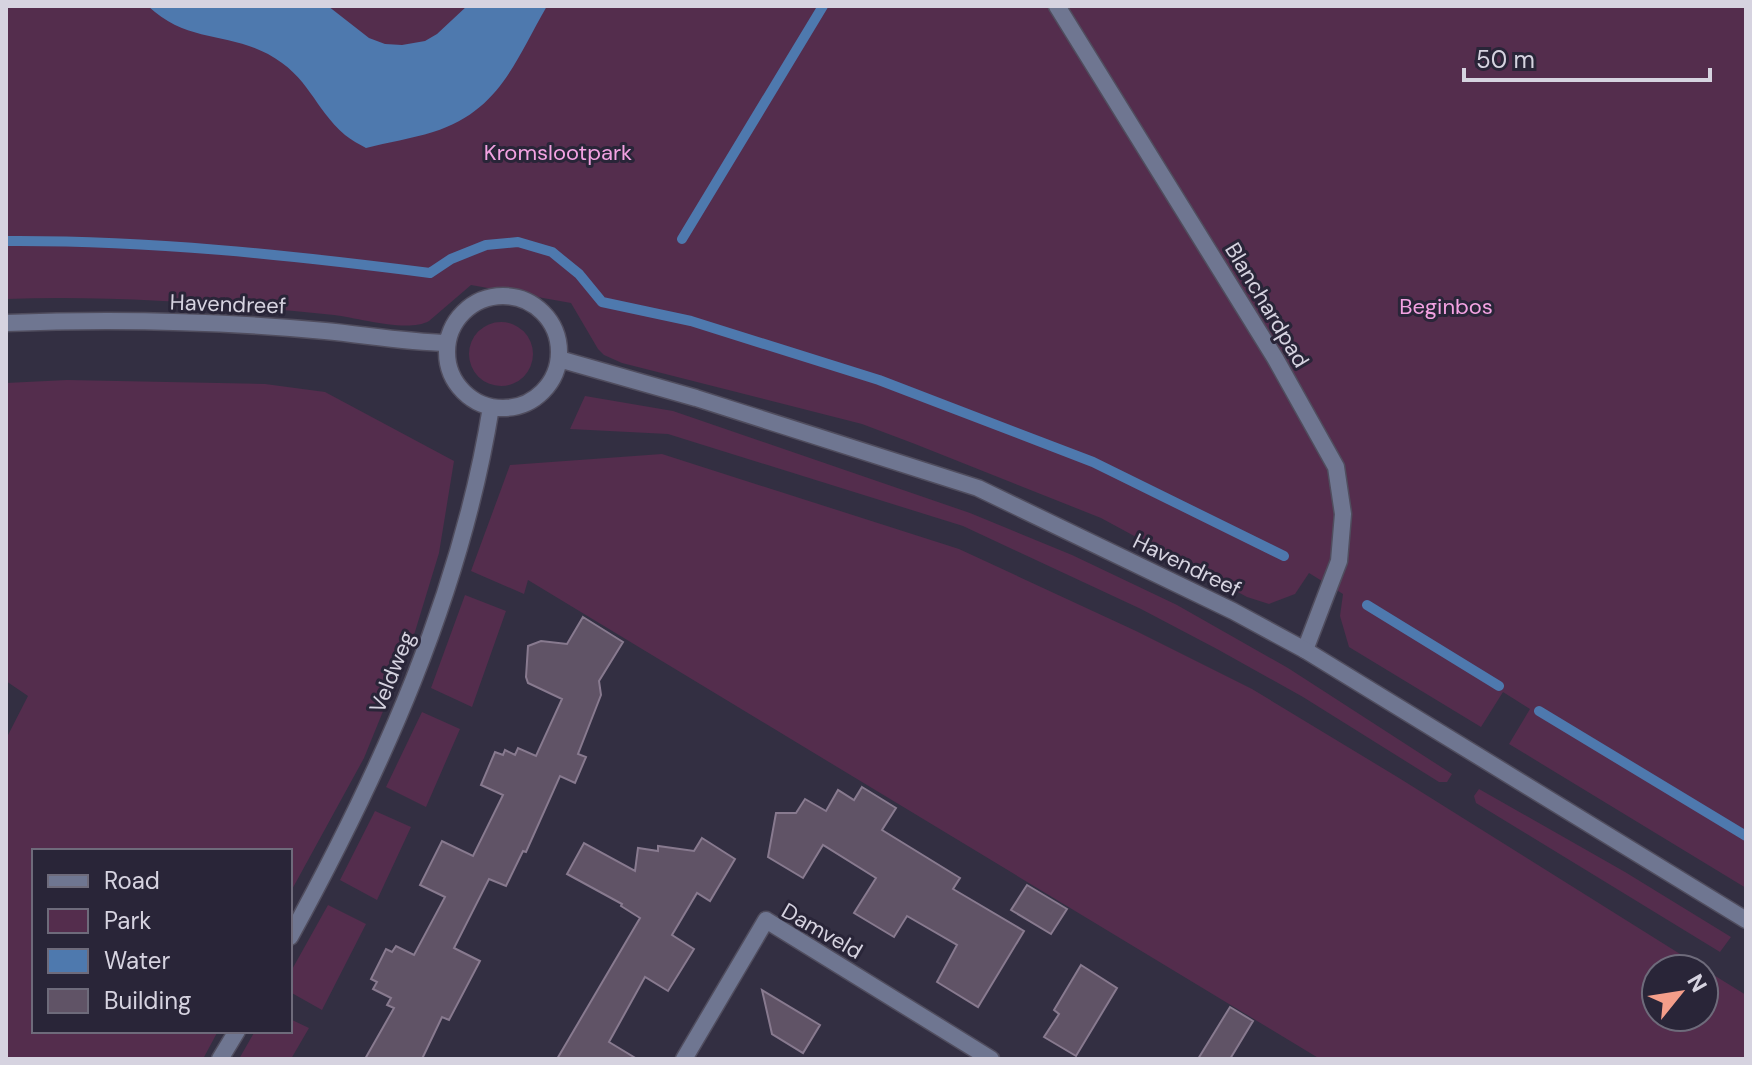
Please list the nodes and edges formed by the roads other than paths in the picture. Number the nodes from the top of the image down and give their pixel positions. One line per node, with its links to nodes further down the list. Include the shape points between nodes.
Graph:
1 (1057, 6): 6 (street, Blanchardpad, via 1275,358 1336,467 1343,514 1339,561)
2 (6, 323): 3 (street, Havendreef, via 88,320 242,326)
3 (447, 343): 4 (street, via 453,324 466,309 501,295 537,307 550,321); 5 (street, via 447,360 461,391)
4 (559, 359): 5 (street, via 543,392 528,403); 6 (street, Havendreef, via 978,488)
5 (491, 407): 8 (street, Veldweg, via 464,528 405,703)
6 (1305, 650): 7 (street, Havendreef)
7 (1746, 920)
8 (292, 933)
9 (236, 1033): 10 (street)
10 (220, 1059)
11 (684, 1059): 12 (street, Damveld, via 766,920)
12 (991, 1059)

